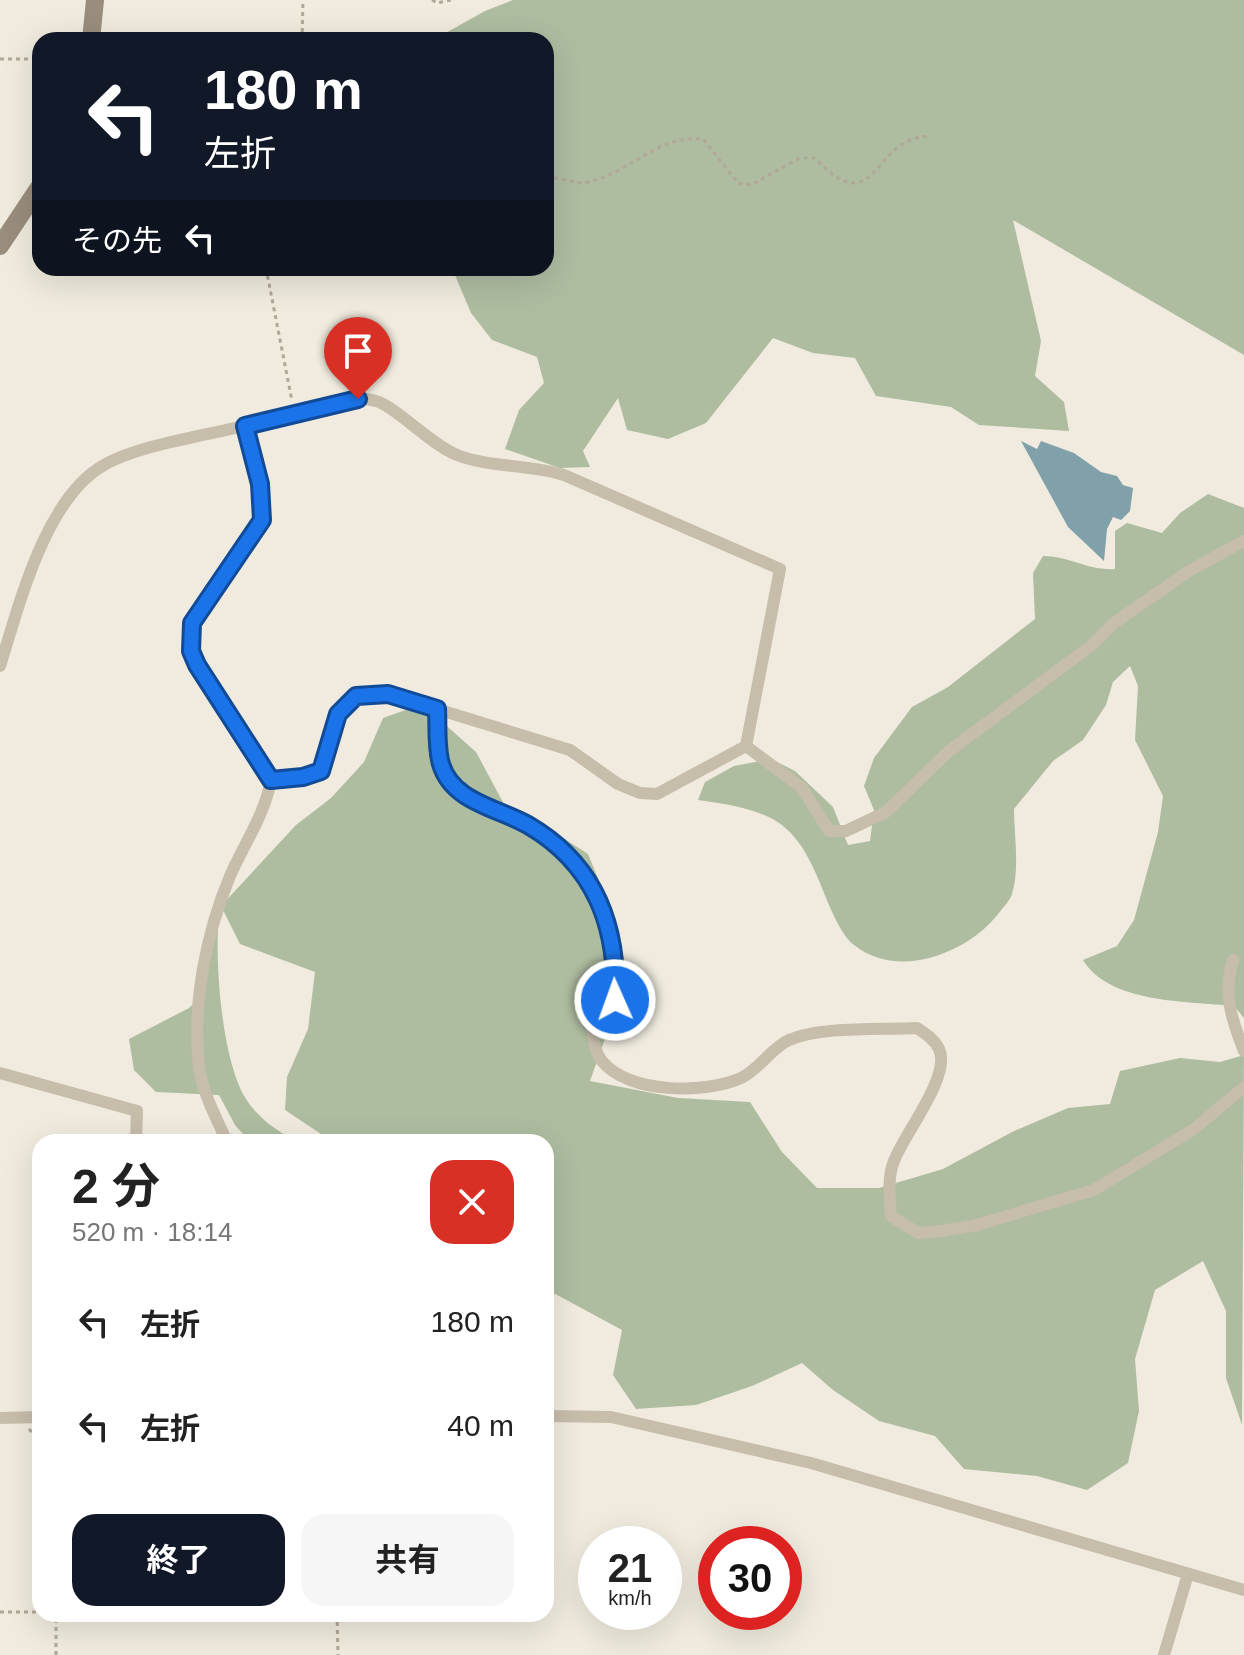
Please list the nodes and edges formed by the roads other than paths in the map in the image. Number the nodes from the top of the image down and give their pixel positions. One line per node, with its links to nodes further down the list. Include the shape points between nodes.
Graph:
1 (95, 0): 2 (main road)
2 (92, 32)
3 (32, 198): 4 (main road)
4 (0, 246)
5 (245, 426): 7 (street, via 107,463 87,476 46,538); 9 (street, via 358,399 377,401 454,454 564,475 780,569); 10 (street, via 260,484 262,520 192,623 191,651)
6 (1244, 541): 9 (street, via 1114,623 949,751 886,812 846,831 829,831 802,788)
7 (0, 666)
8 (437, 709): 9 (street, via 570,750 640,793 657,794); 10 (street, via 388,694 356,696 338,714 321,771); 14 (street, via 441,764 455,788 554,843 587,875 599,895 616,971 615,1000 593,1032 603,1064 624,1077 673,1089 711,1089 744,1077 788,1040 917,1028 933,1040 941,1052 941,1072 893,1161 889,1179 891,1216 903,1226 918,1233 977,1225 1094,1190 1194,1129)
9 (746, 746)
10 (271, 780): 16 (street, via 214,924 199,1000 199,1069)
11 (1233, 960): 12 (street, via 1228,1009)
12 (1244, 1051)
13 (0, 1073): 15 (street, via 137,1111)
14 (1244, 1087)
15 (136, 1134)
16 (224, 1134)
17 (554, 1416): 20 (street, via 611,1417 811,1463)
18 (32, 1417): 19 (street)
19 (0, 1418)
20 (1188, 1574): 21 (street); 22 (street)
21 (1244, 1590)
22 (1164, 1655)

